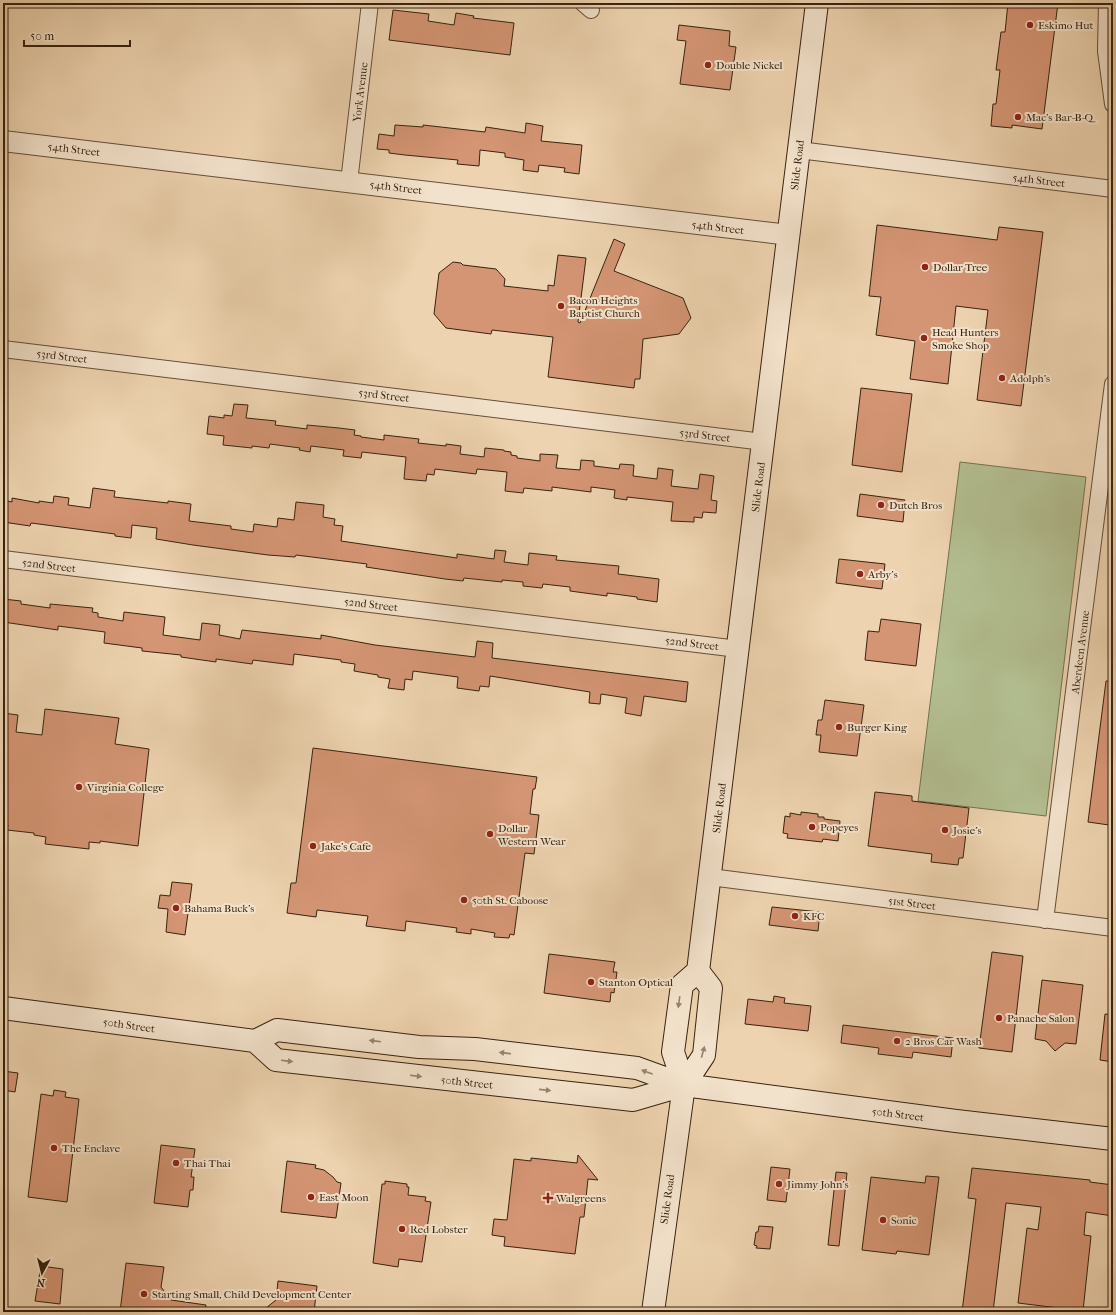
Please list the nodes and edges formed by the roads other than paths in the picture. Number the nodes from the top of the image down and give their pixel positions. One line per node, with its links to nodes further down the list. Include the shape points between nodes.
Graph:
1 (370, 3): 7 (street, York Avenue)
2 (817, 3): 6 (main road, Slide Road)
3 (1107, 3): 4 (street, via 1106,51)
4 (1113, 104)
5 (3, 141): 7 (street, 54th Street)
6 (799, 150): 8 (street, 54th Street); 9 (main road, Slide Road)
7 (349, 182): 9 (street, 54th Street)
8 (1113, 189)
9 (789, 235): 12 (main road, Slide Road)
10 (3, 349): 12 (street, 53rd Street)
11 (1113, 384): 16 (street, Aberdeen Avenue)
12 (764, 442): 14 (main road, Slide Road)
13 (3, 559): 14 (street, 52nd Street)
14 (738, 649): 15 (main road, Slide Road)
15 (710, 877): 16 (street, 51st Street); 18 (main road, Slide Road)
16 (1045, 920): 17 (street, 51st Street)
17 (1113, 928)
18 (698, 971): 21 (main road, Slide Road, one-way to 21, via 682,985 672,1052); 21 (main road, Slide Road, one-way to 18, via 704,1055 711,988)
19 (3, 1008): 20 (main road, 50th Street)
20 (255, 1041): 21 (main road, 50th Street, one-way to 20, via 636,1068 475,1049 419,1047 277,1030); 21 (main road, 50th Street, one-way to 21, via 276,1060 633,1100)
21 (684, 1085): 22 (main road, 50th Street); 23 (main road, Slide Road)
22 (1113, 1139)
23 (653, 1312)

